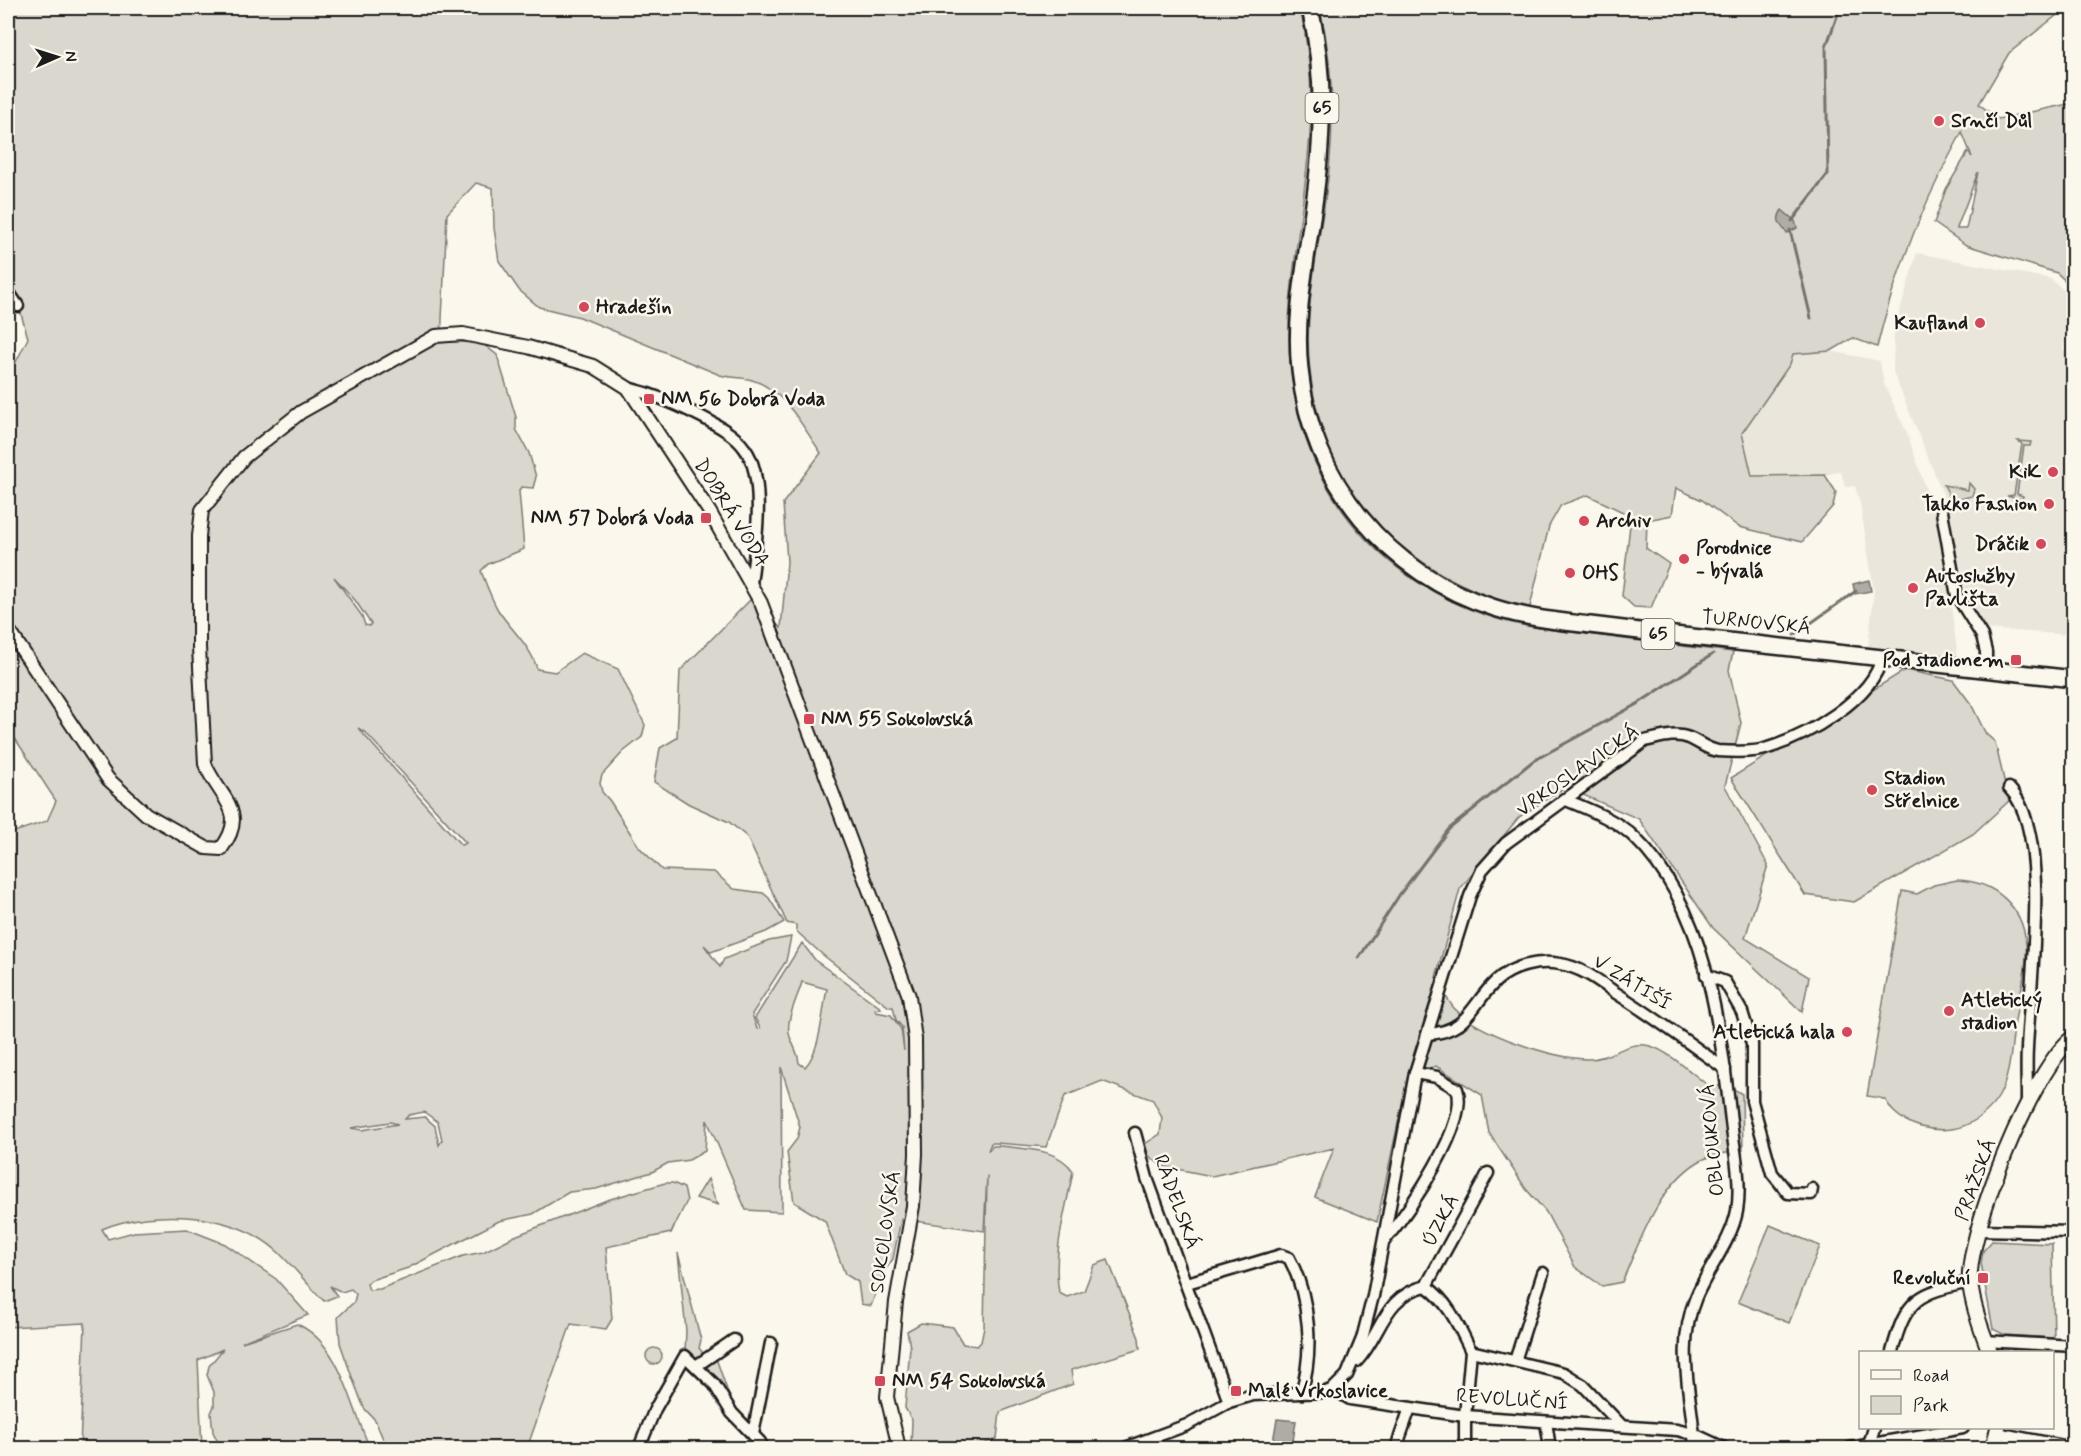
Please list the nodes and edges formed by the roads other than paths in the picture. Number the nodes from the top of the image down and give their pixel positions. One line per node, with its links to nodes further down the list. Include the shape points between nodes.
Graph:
1 (1310, 8): 8 (main road, TURNOVSKÁ / 65, via 1323,110 1299,324 1299,370 1306,410 1323,459 1357,514 1392,551 1440,584 1493,608 1539,618)
2 (8, 291): 3 (street)
3 (18, 306)
4 (628, 388): 6 (street, DOBRÁ VODA, via 709,511); 6 (street, DOBRÁ VODA, via 658,395 711,422 745,449 753,469 758,520); 7 (street, DOBRÁ VODA, via 593,366 558,355 463,334 436,336 301,412 244,457 202,510 199,536 205,764 234,814 229,839 221,849 206,848 146,814 108,779)
5 (1942, 512): 9 (street, via 1957,596 1982,636)
6 (751, 584): 54 (street, SOKOLOVSKÁ, via 903,974 913,1019 916,1154 913,1206 896,1302 887,1397)
7 (8, 629)
8 (1882, 657): 9 (main road, TURNOVSKÁ / 65); 12 (street, VRKOSLAVICKÁ, via 1874,679 1809,732 1766,749 1716,751 1687,736 1672,735 1645,741)
9 (1986, 670): 10 (main road, TURNOVSKÁ / 65)
10 (2073, 679)
11 (2009, 788): 18 (street, via 2019,797 2037,882)
12 (1564, 799): 13 (street, OBLOUKOVÁ, via 1616,823 1636,839 1669,881 1692,930); 14 (street, VRKOSLAVICKÁ, via 1506,843 1482,870 1470,896)
13 (1706, 975): 16 (street, OBLOUKOVÁ); 21 (street, via 1725,982 1742,1012 1752,1044 1752,1101 1772,1173 1788,1193 1811,1194)
14 (1428, 1034): 16 (street, V ZÁTIŠÍ, via 1447,1033 1458,1026 1497,980 1522,966 1562,964 1586,973 1654,1016); 17 (street, VRKOSLAVICKÁ)
15 (2073, 1037): 18 (main road, PRAŽSKÁ, via 2055,1056)
16 (1725, 1069): 49 (street, OBLOUKOVÁ, via 1739,1189 1737,1213 1696,1297 1684,1339)
17 (1415, 1073): 24 (street, VRKOSLAVICKÁ); 24 (street, VRKOSLAVICKÁ, via 1457,1089 1460,1107 1447,1144 1404,1217)
18 (2027, 1100): 22 (main road, PRAŽSKÁ)
19 (1135, 1133): 27 (street, RÁDELSKÁ, via 1138,1153)
20 (1488, 1173): 28 (street, ÚZKÁ)
21 (1812, 1189)
22 (1977, 1230): 23 (street); 26 (main road, PRAŽSKÁ)
23 (2073, 1232)
24 (1383, 1242): 37 (street, VRKOSLAVICKÁ, via 1373,1296)
25 (1544, 1273): 35 (street)
26 (1970, 1282): 32 (main road, PRAŽSKÁ); 33 (street, via 1930,1290 1912,1304 1899,1325)
27 (1187, 1283): 39 (street, via 1281,1255 1289,1258 1298,1274 1309,1348 1308,1370); 40 (street, RÁDELSKÁ)
28 (1426, 1286): 34 (street, via 1455,1317); 37 (street, via 1400,1298 1382,1318 1368,1349)
29 (734, 1340): 36 (street)
30 (771, 1343): 48 (street)
31 (2073, 1346): 32 (street)
32 (1988, 1347)
33 (1892, 1351)
34 (1471, 1352): 35 (street); 42 (street)
35 (1515, 1360): 44 (street, via 1564,1373 1583,1385)
36 (696, 1366): 48 (street); 52 (street, via 685,1356 655,1409)
37 (1352, 1366): 38 (street, VRKOSLAVICKÁ)
38 (1333, 1389): 39 (street); 41 (street, REVOLUČNÍ, via 1350,1399)
39 (1300, 1393): 40 (street, via 1252,1395)
40 (1229, 1402): 55 (street, via 1187,1425)
41 (1410, 1407): 42 (street, REVOLUČNÍ); 56 (street)
42 (1465, 1416): 43 (street, REVOLUČNÍ); 57 (street)
43 (1546, 1422): 44 (street, REVOLUČNÍ); 58 (street)
44 (1621, 1425): 49 (street, REVOLUČNÍ)
45 (1874, 1429): 50 (street)
46 (1959, 1429): 50 (street)
47 (1997, 1430): 51 (street); 62 (main road)
48 (753, 1434): 53 (street)
49 (1694, 1434): 59 (street, OBLOUKOVÁ); 60 (street, REVOLUČNÍ)
50 (1869, 1447): 61 (street)
51 (2073, 1448)
52 (639, 1449)
53 (763, 1449)
54 (898, 1449)
55 (1125, 1449)
56 (1396, 1449)
57 (1465, 1449)
58 (1550, 1449)
59 (1695, 1449)
60 (1724, 1449)
61 (1850, 1449)
62 (1993, 1449)

